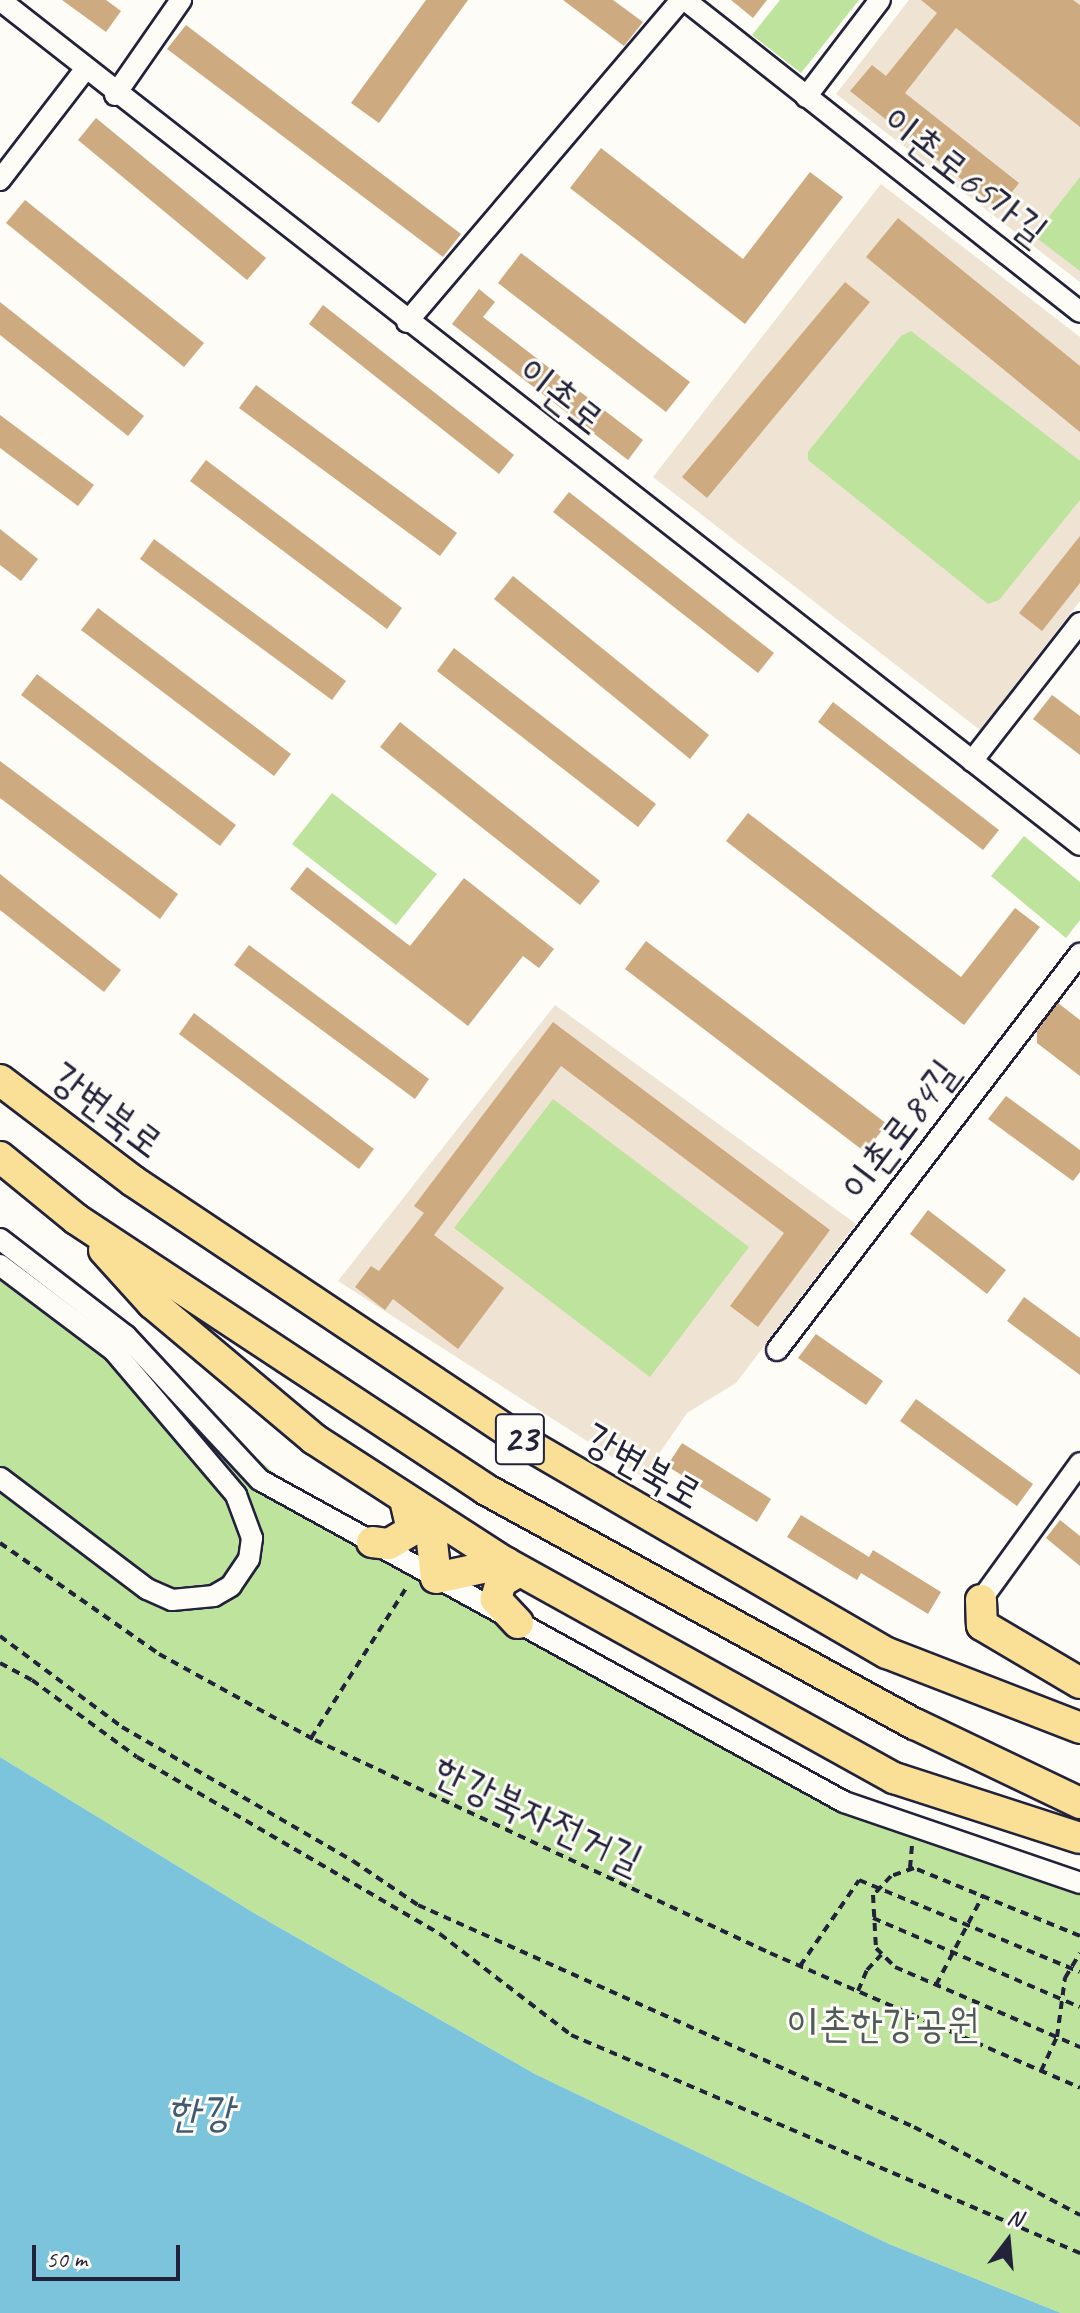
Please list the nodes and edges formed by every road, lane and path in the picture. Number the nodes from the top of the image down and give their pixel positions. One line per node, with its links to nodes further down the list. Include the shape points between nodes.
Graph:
1 (0, 0): 5 (street, 이촌로)
2 (181, 0): 6 (street)
3 (683, 0): 7 (street, 이촌로65가길); 10 (street)
4 (880, 0): 7 (street)
5 (84, 71): 6 (street, 이촌로); 8 (street)
6 (115, 95): 10 (street, 이촌로)
7 (806, 97): 9 (street, 이촌로65가길)
8 (0, 180)
9 (1080, 312)
10 (407, 322): 12 (street, 이촌로)
11 (1080, 623): 12 (street)
12 (972, 761): 13 (street, 이촌로)
13 (1080, 845)
14 (1080, 953): 20 (street, 이촌로84길)
15 (0, 1080): 33 (highway, 강변북로 / 23, via 133,1181 529,1445 887,1653)
16 (0, 1157): 17 (highway, 23)
17 (76, 1219): 23 (highway, via 152,1303 314,1439); 35 (highway, 23, via 485,1489 915,1724)
18 (0, 1239): 24 (street, via 126,1336 260,1480)
19 (0, 1265): 22 (street, via 114,1351 236,1495 252,1538 249,1559 231,1586 214,1596 172,1600 147,1589)
20 (777, 1350)
21 (1080, 1463): 28 (street)
22 (0, 1478)
23 (417, 1506): 24 (highway, via 412,1530 389,1544); 26 (highway); 27 (highway)
24 (372, 1542): 27 (street)
25 (0, 1543): 34 (path, 한강북자전거길, via 159,1654)
26 (512, 1567): 27 (highway); 29 (highway, via 496,1599); 37 (highway, via 894,1778)
27 (427, 1573): 29 (street); 34 (path)
28 (981, 1600): 32 (highway, via 982,1625)
29 (518, 1623): 36 (street, via 844,1802)
30 (0, 1636): 59 (path, via 154,1748 295,1826 418,1905 914,2127)
31 (0, 1663): 60 (path, via 32,1680 137,1757 440,1934 571,2035)
32 (1080, 1683)
33 (1080, 1728)
34 (311, 1738): 48 (path, 한강북자전거길)
35 (1080, 1803)
36 (918, 1831): 38 (path, via 908,1853); 39 (street)
37 (1080, 1838)
38 (910, 1868): 40 (path); 41 (path)
39 (1080, 1883)
40 (877, 1888): 42 (path); 43 (path); 48 (path, via 859,1880)
41 (983, 1895): 43 (path); 44 (path)
42 (873, 1918): 45 (path); 47 (path)
43 (967, 1925): 45 (path); 49 (path)
44 (1080, 1936)
45 (953, 1953): 51 (path); 53 (path)
46 (1080, 1953): 49 (path)
47 (881, 1955): 51 (path); 52 (path)
48 (800, 1966): 52 (path, 한강북자전거길)
49 (1069, 1967): 50 (path); 53 (path)
50 (1080, 1972)
51 (936, 1985): 55 (path)
52 (858, 1991): 57 (path, 한강북자전거길)
53 (1060, 1999): 54 (path); 55 (path)
54 (1080, 2007)
55 (1057, 2037): 56 (path); 57 (path)
56 (1080, 2047)
57 (1041, 2071): 58 (path, 한강북자전거길)
58 (1080, 2088)
59 (1080, 2215)
60 (1080, 2253)

